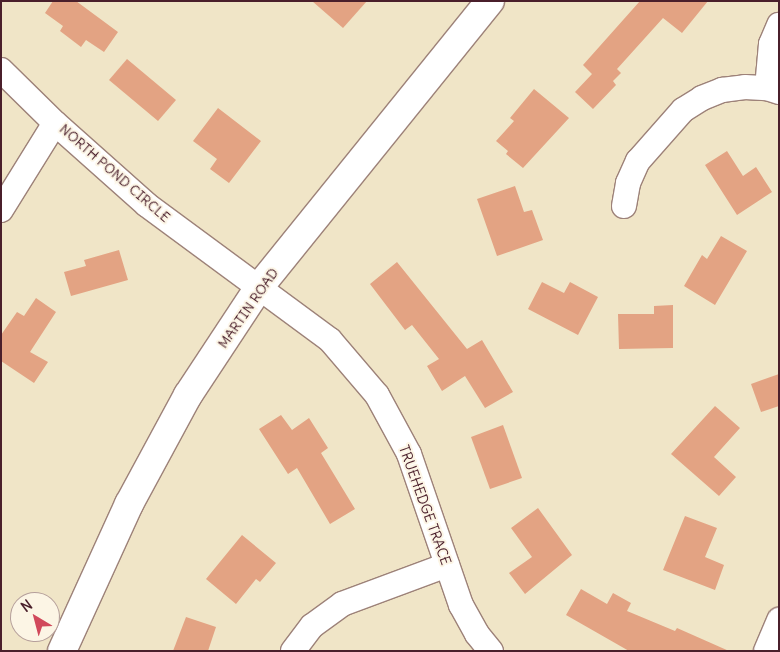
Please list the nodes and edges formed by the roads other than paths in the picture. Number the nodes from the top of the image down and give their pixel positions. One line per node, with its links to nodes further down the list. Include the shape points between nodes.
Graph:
1 (490, 1): 8 (street, MARTIN ROAD)
2 (779, 25): 4 (street, via 771,44)
3 (1, 70): 5 (street, NORTH POND CIRCLE)
4 (773, 90): 6 (street, via 746,87 722,90 684,110 638,161 628,183)
5 (56, 123): 7 (street); 8 (street, NORTH POND CIRCLE, via 147,204)
6 (624, 206)
7 (1, 210)
8 (260, 286): 9 (street, TRUEHEDGE TRACE, via 330,340 377,395 409,454); 11 (street, MARTIN ROAD, via 188,395 129,504)
9 (447, 566): 12 (street, via 342,604 312,626); 13 (street, TRUEHEDGE TRACE, via 461,605)
10 (779, 620): 14 (street)
11 (62, 651)
12 (292, 651)
13 (491, 651)
14 (766, 651)

